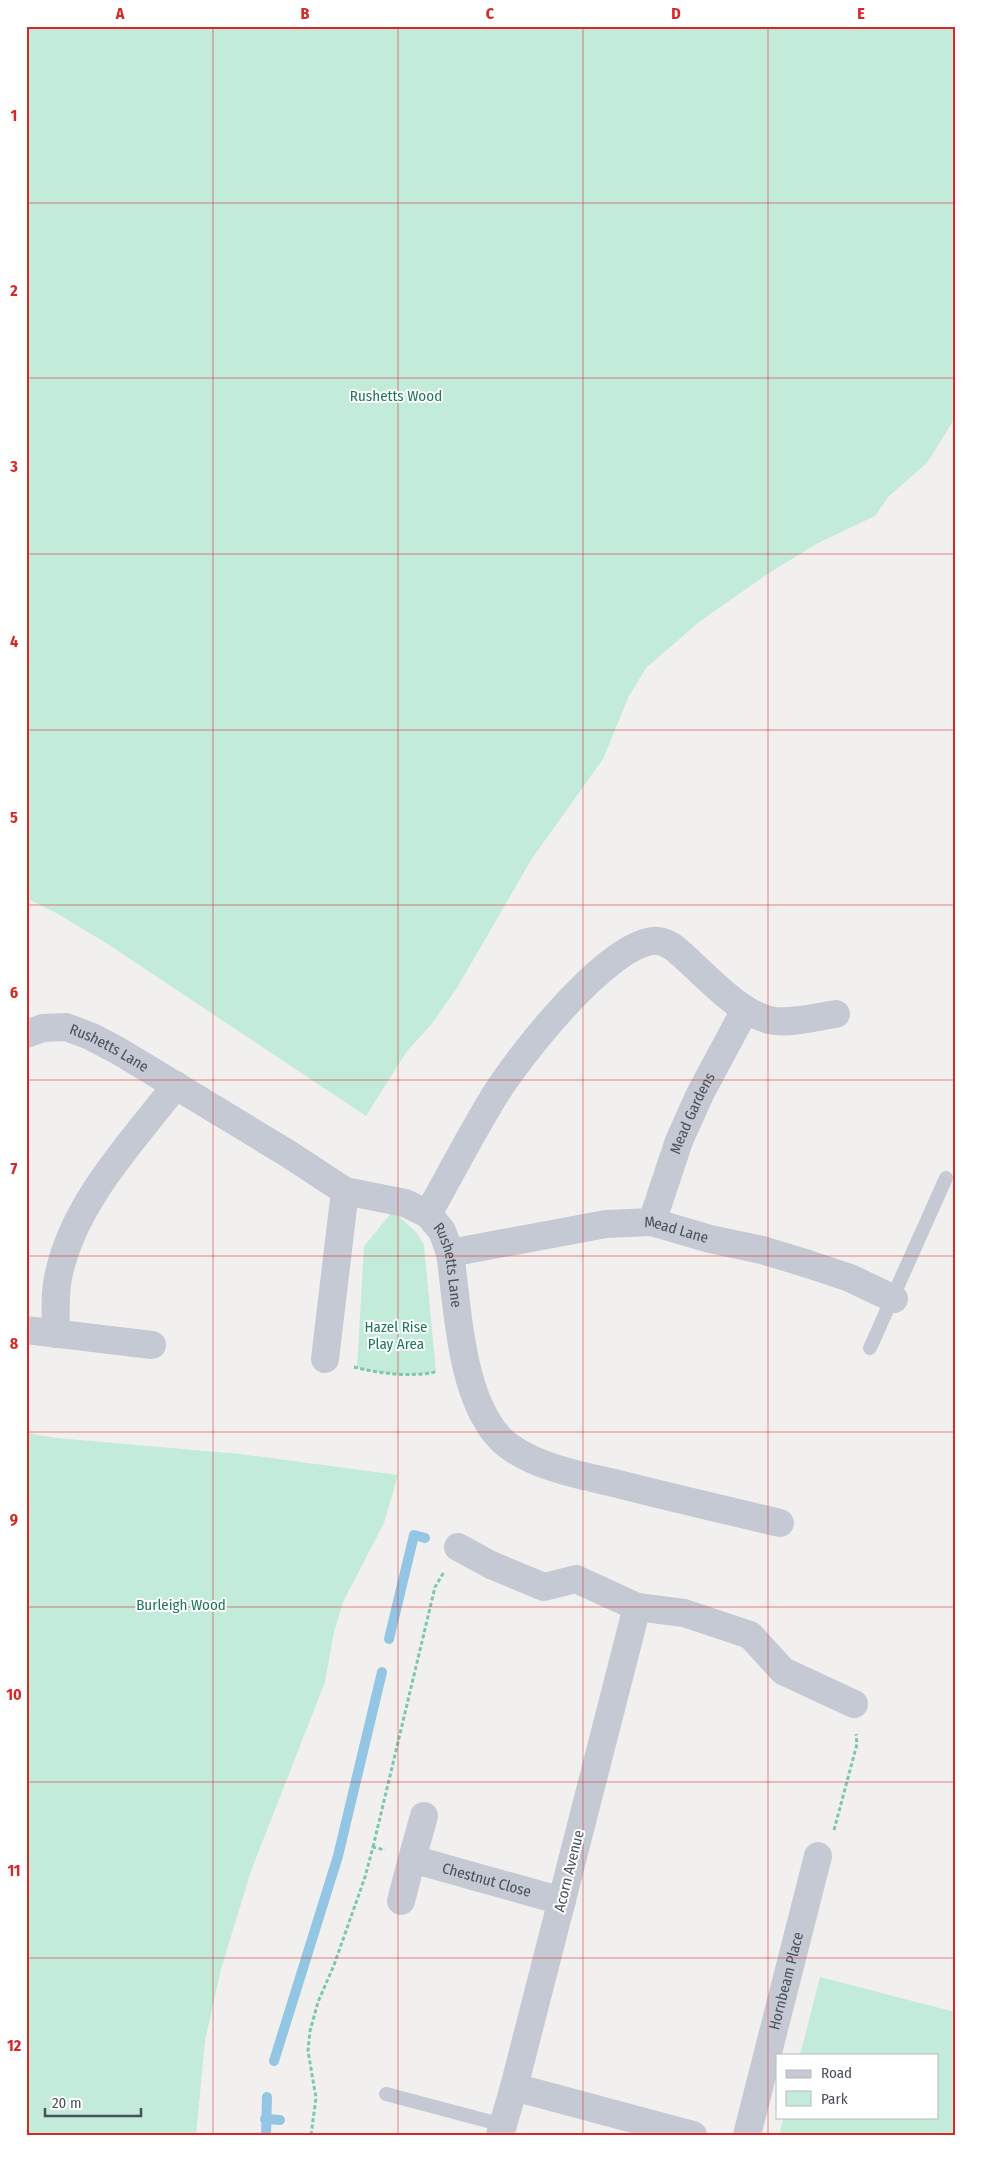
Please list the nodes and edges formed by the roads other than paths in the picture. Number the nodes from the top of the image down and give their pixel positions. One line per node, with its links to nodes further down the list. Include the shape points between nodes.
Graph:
1 (745, 1010): 2 (street, via 776,1021); 7 (street, via 673,947 650,941 630,949 592,977 521,1059 494,1096); 8 (street, Mead Gardens, via 679,1141)
2 (836, 1014)
3 (26, 1034): 4 (street, Rushetts Lane, via 56,1026 74,1030 117,1050)
4 (176, 1085): 6 (street, Rushetts Lane); 12 (street, via 92,1198 70,1240 55,1297)
5 (946, 1178): 10 (lane)
6 (345, 1191): 7 (street, Rushetts Lane, via 405,1203); 15 (street)
7 (428, 1214): 9 (street, Rushetts Lane, via 442,1231)
8 (652, 1222): 9 (street, Mead Lane, via 606,1224); 10 (street, Mead Lane, via 808,1264 850,1278)
9 (450, 1252): 16 (street, Rushetts Lane, via 462,1343 474,1391 485,1418 501,1440 522,1454 563,1470)
10 (894, 1299): 14 (lane)
11 (26, 1330): 12 (street)
12 (56, 1334): 13 (street)
13 (152, 1345)
14 (870, 1348)
15 (325, 1359)
16 (780, 1523)
17 (458, 1547): 18 (street, via 544,1587 576,1579)
18 (637, 1607): 19 (street, via 684,1612 750,1636 782,1671); 24 (street, Acorn Avenue)
19 (854, 1704)
20 (424, 1816): 22 (street)
21 (818, 1856): 29 (street, Hornbeam Place)
22 (412, 1859): 23 (street); 24 (street, Chestnut Close)
23 (401, 1901)
24 (562, 1901): 25 (street, Acorn Avenue)
25 (514, 2087): 27 (street, Acorn Avenue); 28 (street)
26 (386, 2094): 27 (lane)
27 (501, 2130)
28 (693, 2135)
29 (747, 2135)

